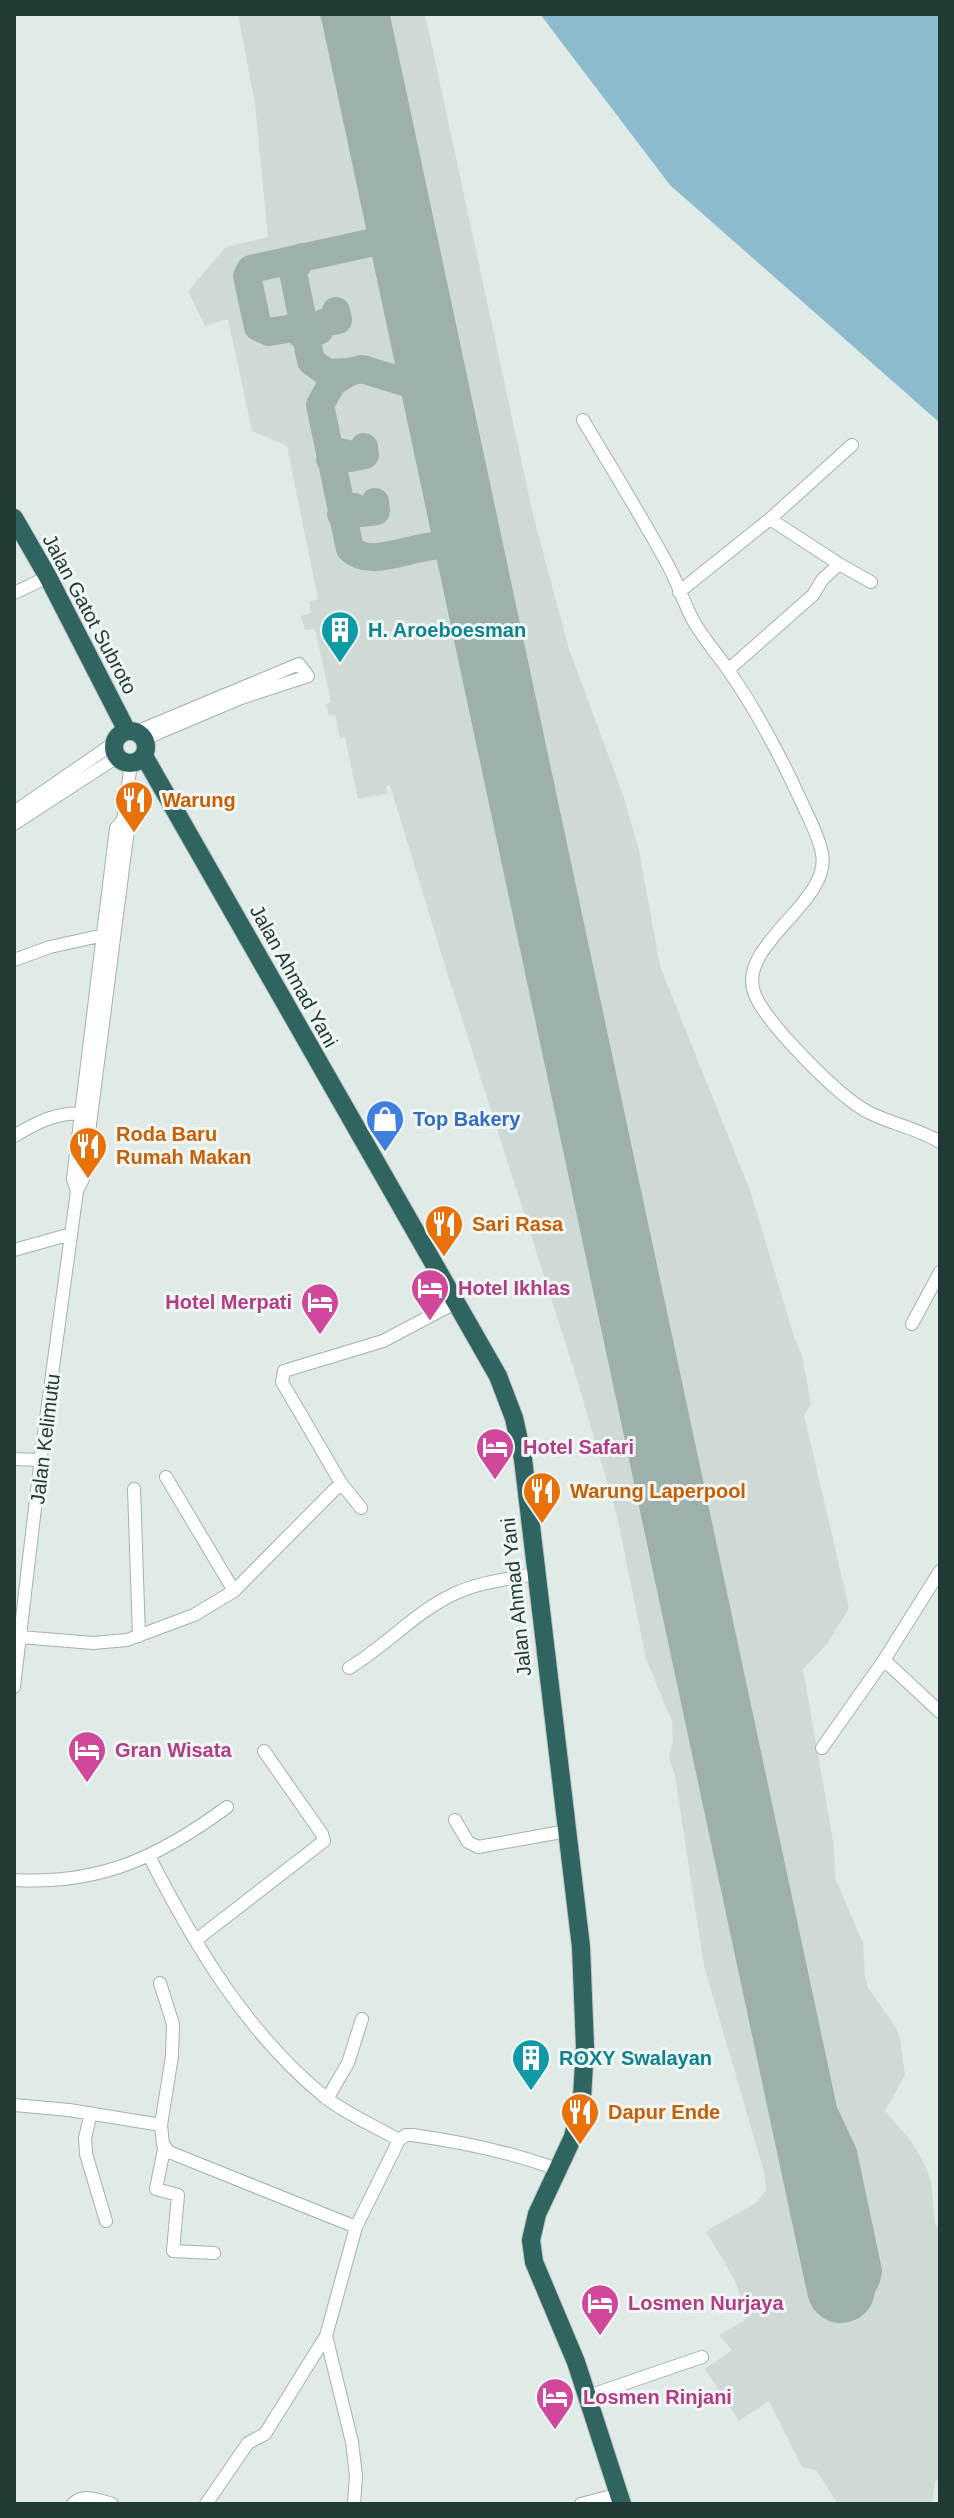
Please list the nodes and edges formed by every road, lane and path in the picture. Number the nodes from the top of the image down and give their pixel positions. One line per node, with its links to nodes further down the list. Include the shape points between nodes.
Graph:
1 (583, 420): 8 (street)
2 (852, 445): 4 (street)
3 (14, 518): 6 (highway, Jalan Gatot Subroto)
4 (770, 519): 5 (street); 8 (street)
5 (839, 564): 7 (street); 10 (street, via 813,595)
6 (48, 577): 9 (street); 12 (highway, Jalan Gatot Subroto)
7 (871, 582)
8 (679, 592): 10 (street)
9 (14, 593)
10 (728, 670): 20 (street, via 793,783 823,863 807,896 757,958 755,995 774,1023 854,1102)
11 (194, 712): 11 (street, via 241,698 308,676 299,664); 12 (street)
12 (130, 746): 13 (street); 14 (street); 15 (street); 24 (highway, Jalan Ahmad Yani)
13 (14, 812)
14 (123, 820): 16 (street, via 116,828); 18 (street, via 128,829)
15 (14, 824)
16 (104, 935): 17 (street); 18 (street)
17 (14, 960)
18 (86, 1114): 19 (street, via 41,1120); 21 (street, Jalan Kelimutu, via 73,1179 77,1191)
19 (14, 1136)
20 (940, 1142)
21 (71, 1234): 22 (street); 27 (street, Jalan Kelimutu)
22 (14, 1250)
23 (940, 1272): 25 (street)
24 (455, 1303): 29 (street, via 383,1341 284,1371 282,1382); 33 (highway, Jalan Ahmad Yani, via 498,1376 514,1418)
25 (912, 1324)
26 (14, 1459): 27 (street)
27 (41, 1460): 36 (street, Jalan Kelimutu)
28 (166, 1477): 34 (street)
29 (341, 1483): 31 (street); 34 (street)
30 (134, 1489): 35 (street)
31 (361, 1508)
32 (940, 1571): 37 (street)
33 (535, 1574): 38 (street, via 459,1591); 46 (highway, Jalan Ahmad Yani)
34 (234, 1591): 35 (street, via 194,1615)
35 (139, 1636): 36 (street, via 93,1643)
36 (20, 1637): 39 (street, Jalan Kelimutu)
37 (884, 1660): 41 (street); 42 (street)
38 (349, 1668)
39 (15, 1670): 40 (street, Jalan Kelimutu)
40 (14, 1687)
41 (940, 1712)
42 (822, 1748)
43 (264, 1751): 49 (street, via 324,1841)
44 (227, 1807): 47 (street)
45 (455, 1820): 46 (street, via 468,1842 478,1847)
46 (567, 1831): 58 (highway, Jalan Ahmad Yani, via 581,1947 585,2047 578,2120)
47 (149, 1856): 48 (street, via 77,1879); 49 (street)
48 (14, 1880)
49 (196, 1940): 52 (street, via 259,2030)
50 (160, 1983): 55 (street, via 173,2024)
51 (362, 2019): 52 (street, via 348,2063)
52 (327, 2099): 56 (street)
53 (14, 2105): 54 (street)
54 (91, 2113): 55 (street); 59 (street, via 86,2154)
55 (161, 2125): 57 (street)
56 (399, 2140): 58 (street, via 412,2135 469,2143); 60 (street)
57 (164, 2149): 60 (street); 61 (street, via 156,2189 178,2195 173,2251)
58 (559, 2170): 64 (highway, Jalan Ahmad Yani, via 537,2214 532,2252)
59 (106, 2221)
60 (356, 2227): 62 (street)
61 (214, 2253)
62 (326, 2336): 68 (street, via 265,2434 248,2443); 69 (street, via 352,2442)
63 (702, 2357): 64 (street)
64 (588, 2396): 65 (highway, Jalan Ahmad Yani)
65 (620, 2499): 70 (street)
66 (73, 2504): 67 (street, via 90,2498)
67 (112, 2504)
68 (206, 2504)
69 (354, 2504)
70 (581, 2504)

